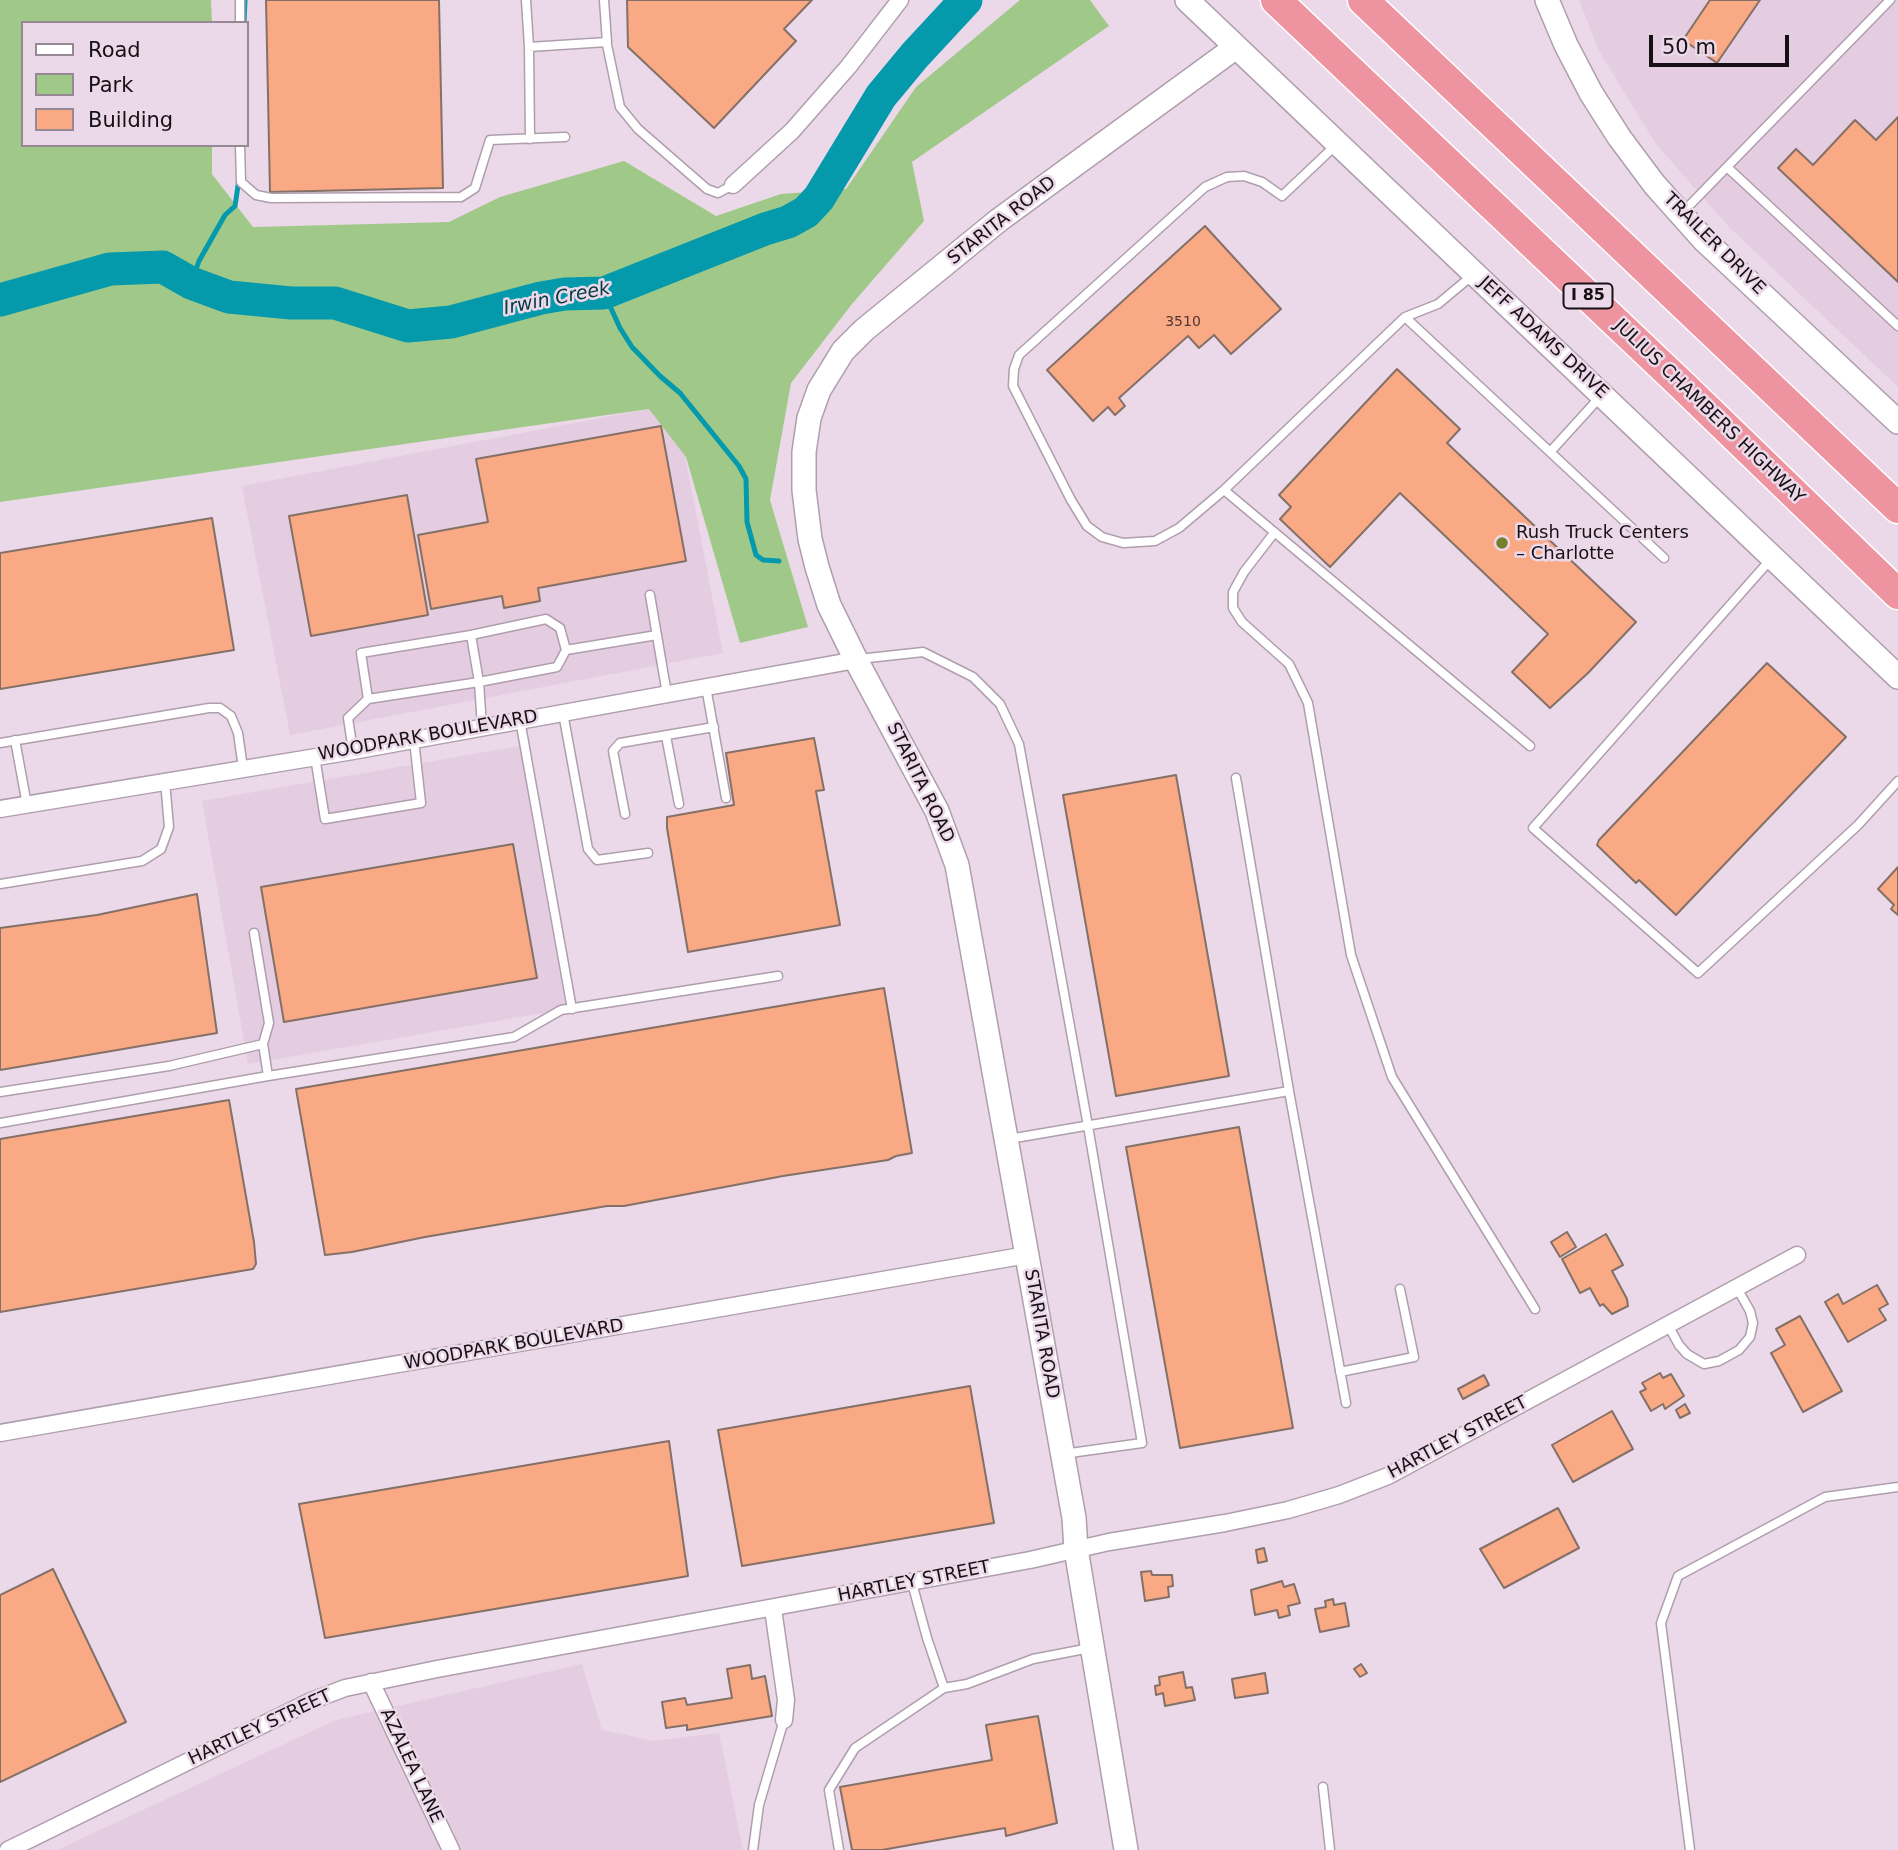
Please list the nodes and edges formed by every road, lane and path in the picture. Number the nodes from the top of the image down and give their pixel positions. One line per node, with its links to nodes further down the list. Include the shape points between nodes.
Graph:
1 (240, 0): 10 (lane)
2 (526, 0): 12 (lane)
3 (604, 0): 11 (lane)
4 (900, 0): 19 (street, via 792,131)
5 (1187, 0): 13 (street, JEFF ADAMS DRIVE)
6 (1276, 0): 32 (highway, JULIUS CHAMBERS HIGHWAY / I 85)
7 (1363, 0): 28 (highway)
8 (1547, 0): 20 (street, TRAILER DRIVE, via 1578,69 1619,138)
9 (1890, 0): 18 (lane)
10 (240, 21)
11 (606, 40): 12 (lane); 19 (lane, via 620,107 638,129 707,189 718,193)
12 (529, 47): 15 (lane)
13 (1236, 47): 16 (street, JEFF ADAMS DRIVE); 37 (street, STARITA ROAD, via 989,229 864,330 826,376 809,418 804,491 817,567 829,605)
14 (565, 137): 15 (lane)
15 (530, 139): 17 (lane, via 490,140 475,188 461,197 256,195 240,182)
16 (1338, 143): 21 (street, JEFF ADAMS DRIVE); 27 (lane, via 1282,196 1244,176 1227,177 1205,187 1019,355 1014,369 1013,386 1071,500 1087,526 1102,537 1123,543 1155,541)
17 (240, 147)
18 (1727, 167): 20 (lane); 23 (lane)
19 (733, 185)
20 (1681, 214): 25 (street, TRAILER DRIVE)
21 (1475, 273): 22 (lane, via 1438,304); 24 (street, JEFF ADAMS DRIVE)
22 (1405, 317): 26 (lane); 27 (lane)
23 (1898, 327)
24 (1603, 394): 26 (lane); 30 (street, JEFF ADAMS DRIVE)
25 (1898, 422)
26 (1551, 451): 31 (lane)
27 (1224, 491): 29 (lane)
28 (1898, 508)
29 (1274, 533): 51 (lane); 79 (lane, via 1233,592 1233,608 1242,622 1289,664 1308,703 1351,955 1392,1077)
30 (1773, 557): 38 (street, JEFF ADAMS DRIVE); 57 (lane, via 1533,828 1698,973 1858,825)
31 (1664, 558)
32 (1898, 594)
33 (650, 595): 35 (lane)
34 (471, 635): 36 (lane, via 546,619 560,628); 39 (lane); 42 (lane, via 361,653)
35 (657, 635): 36 (lane); 41 (lane)
36 (566, 650): 39 (lane, via 557,667)
37 (856, 660): 40 (street, WOODPARK BOULEVARD); 73 (lane, via 923,652 973,677 1000,704 1019,744); 74 (street, STARITA ROAD, via 937,811 957,864)
38 (1898, 677)
39 (479, 682): 42 (lane); 45 (lane)
40 (706, 687): 41 (street, WOODPARK BOULEVARD); 46 (lane)
41 (667, 694): 43 (street, WOODPARK BOULEVARD)
42 (368, 699): 52 (lane, via 348,718)
43 (563, 713): 44 (street, WOODPARK BOULEVARD); 63 (lane, via 588,849 597,860)
44 (520, 720): 45 (street, WOODPARK BOULEVARD); 67 (lane)
45 (482, 727): 49 (street, WOODPARK BOULEVARD)
46 (714, 727): 47 (lane); 58 (lane)
47 (666, 736): 60 (lane); 62 (lane, via 620,743 613,751)
48 (15, 740): 50 (lane); 54 (lane, via 220,708 231,716 238,733); 59 (lane)
49 (414, 740): 52 (street, WOODPARK BOULEVARD); 53 (lane, via 421,803 325,819)
50 (0, 743)
51 (1530, 746)
52 (352, 751): 53 (street, WOODPARK BOULEVARD)
53 (316, 757): 54 (street, WOODPARK BOULEVARD)
54 (243, 768): 56 (street, WOODPARK BOULEVARD)
55 (1236, 778): 70 (lane)
56 (165, 781): 59 (street, WOODPARK BOULEVARD); 64 (lane, via 169,827 161,849 142,861)
57 (1898, 781)
58 (726, 798)
59 (27, 804): 61 (street, WOODPARK BOULEVARD)
60 (679, 804)
61 (0, 809)
62 (625, 814)
63 (648, 853)
64 (0, 884)
65 (254, 933): 68 (lane, via 270,1023)
66 (778, 976): 67 (lane)
67 (572, 1009): 69 (lane, via 514,1037)
68 (262, 1044): 69 (lane); 71 (lane, via 169,1066)
69 (268, 1076): 72 (lane)
70 (1289, 1091): 73 (lane); 81 (lane)
71 (0, 1092)
72 (0, 1123)
73 (1088, 1126): 74 (lane); 84 (lane, via 1142,1443)
74 (1006, 1140): 75 (street, STARITA ROAD)
75 (1027, 1255): 83 (street, WOODPARK BOULEVARD); 84 (street, STARITA ROAD)
76 (1797, 1255): 77 (street, HARTLEY STREET)
77 (1737, 1288): 80 (street, HARTLEY STREET); 80 (lane, via 1753,1323 1739,1350 1719,1361 1704,1364 1687,1354)
78 (1400, 1289): 81 (lane, via 1414,1357)
79 (1535, 1309)
80 (1668, 1325): 86 (street, HARTLEY STREET, via 1399,1470 1339,1495 1225,1523)
81 (1340, 1372): 82 (lane)
82 (1346, 1403)
83 (0, 1433)
84 (1063, 1454): 86 (street, STARITA ROAD)
85 (1898, 1487): 100 (lane, via 1825,1497 1678,1576 1661,1623)
86 (1076, 1549): 87 (street, HARTLEY STREET); 89 (street, STARITA ROAD)
87 (912, 1583): 88 (street, HARTLEY STREET); 91 (lane)
88 (773, 1609): 90 (street, HARTLEY STREET); 92 (street, via 786,1700)
89 (1093, 1647): 91 (lane, via 1034,1659); 98 (street, STARITA ROAD)
90 (371, 1682): 94 (street, HARTLEY STREET, via 311,1702); 95 (street, AZALEA LANE)
91 (944, 1688): 97 (lane, via 855,1748 828,1790)
92 (784, 1720): 96 (lane, via 759,1805)
93 (1323, 1787): 99 (lane)
94 (8, 1850)
95 (451, 1850)
96 (753, 1850)
97 (839, 1850)
98 (1126, 1850)
99 (1331, 1850)
100 (1690, 1850)

